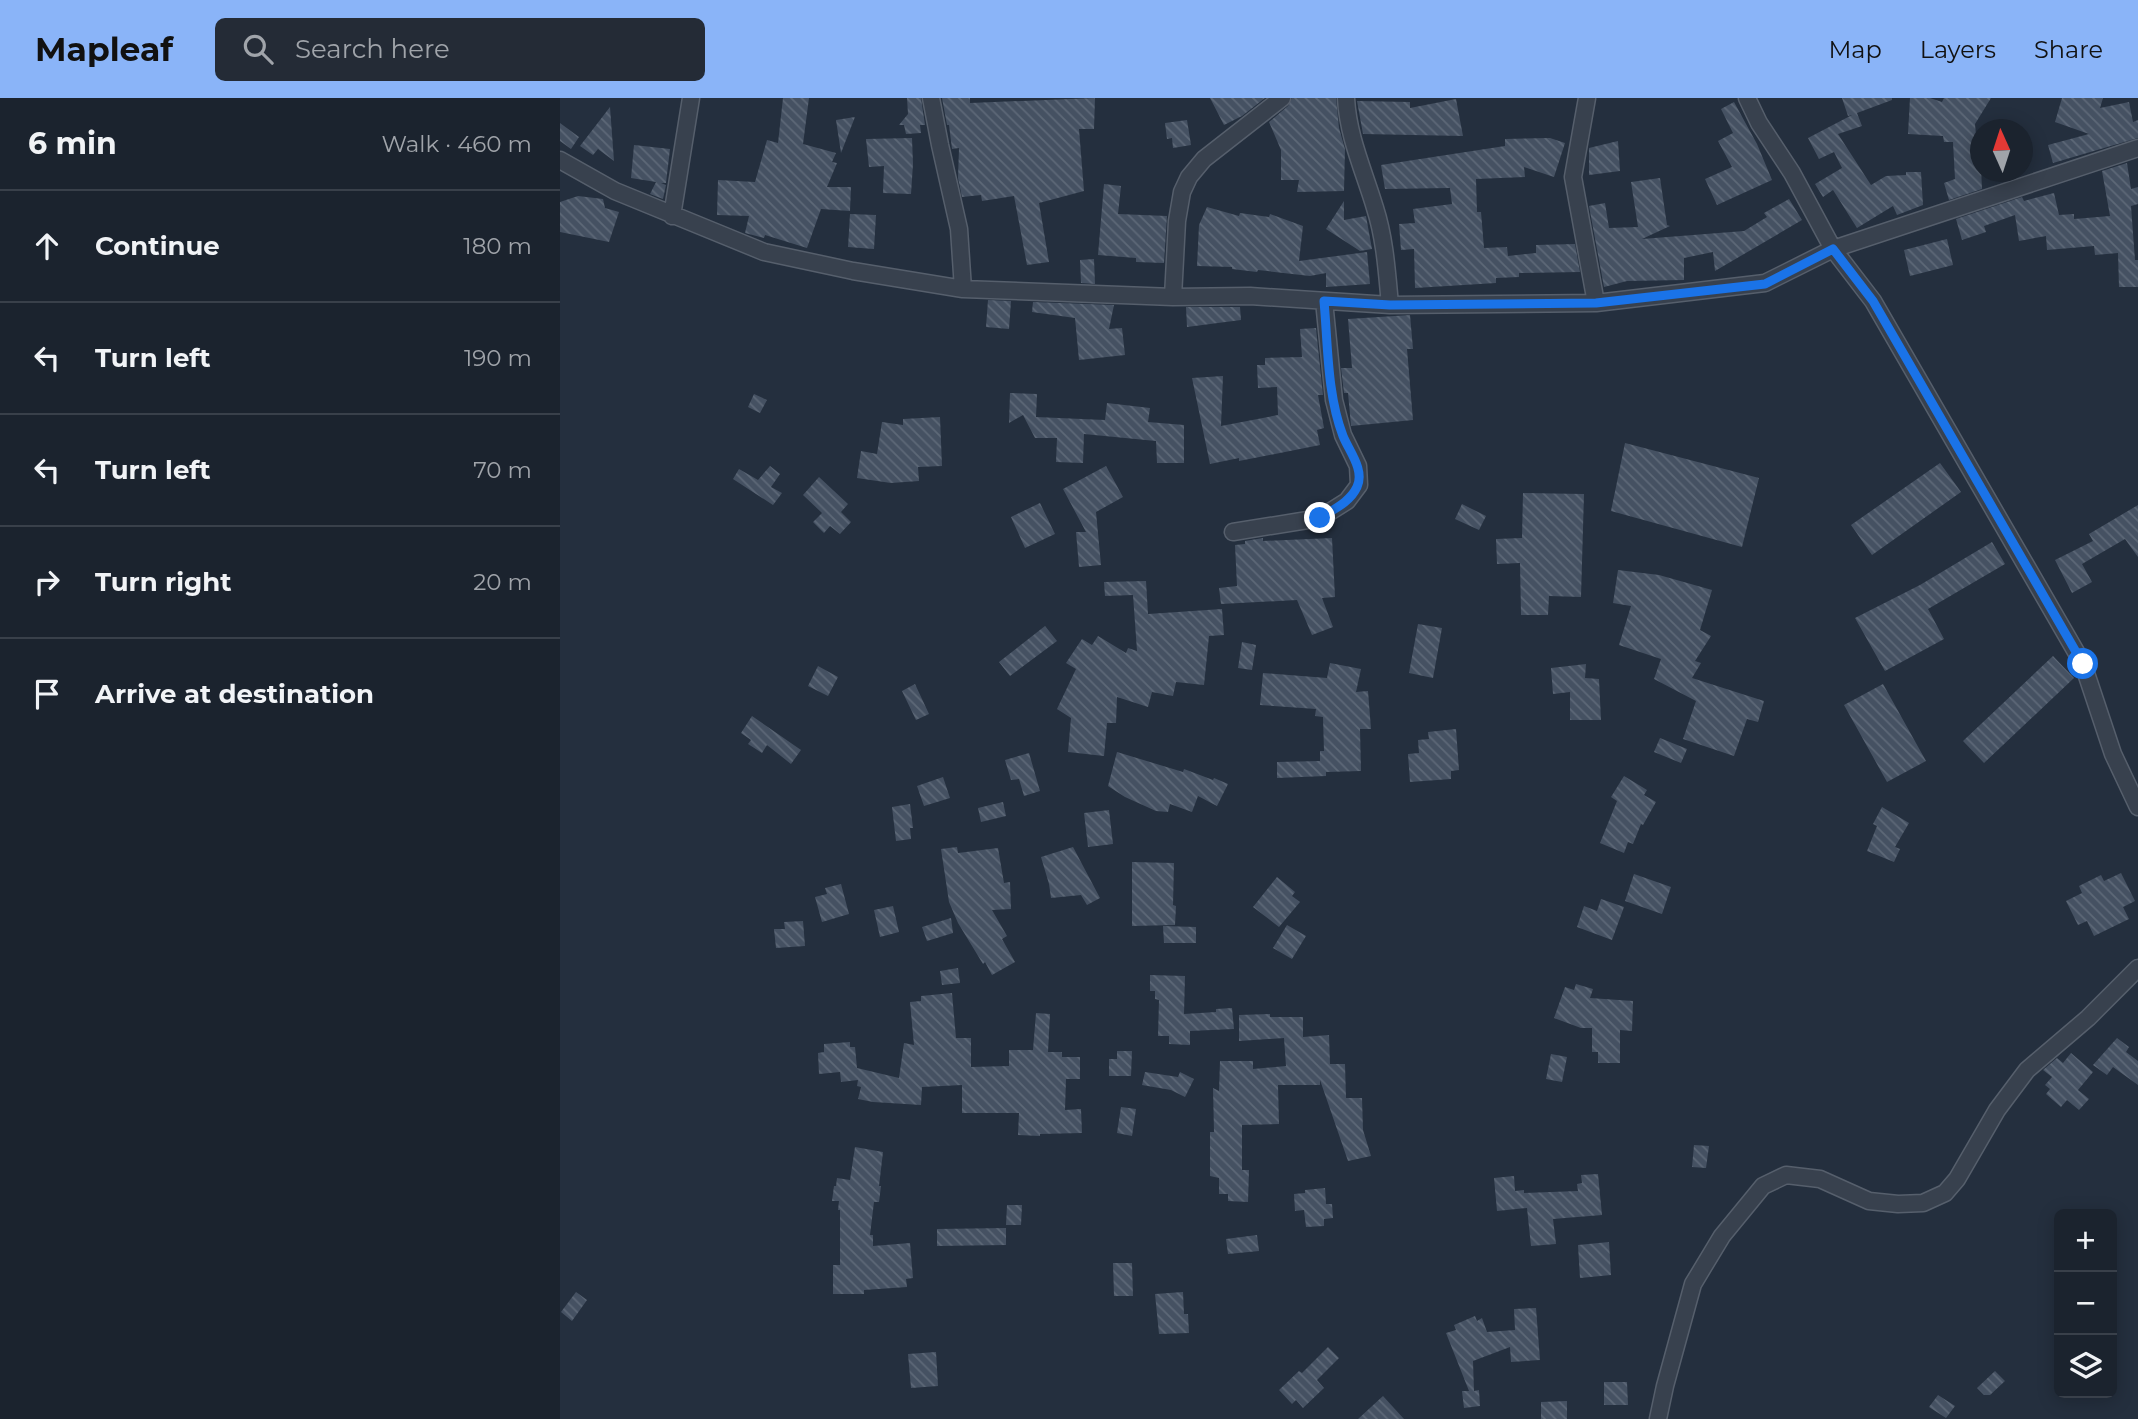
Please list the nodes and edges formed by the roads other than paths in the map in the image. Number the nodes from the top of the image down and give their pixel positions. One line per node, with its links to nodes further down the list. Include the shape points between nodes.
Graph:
1 (691, 98): 9 (street)
2 (931, 98): 11 (street, via 959,229)
3 (1282, 98): 12 (street, via 1204,159 1189,177 1177,221)
4 (1346, 98): 15 (street, via 1353,143 1376,211)
5 (1587, 98): 14 (street, via 1573,177)
6 (1747, 98): 10 (street)
7 (2138, 148): 10 (street)
8 (560, 160): 9 (street)
9 (673, 216): 11 (street, via 764,252)
10 (1833, 249): 14 (street, via 1765,284); 17 (street, via 1873,301 2083,664 2113,754)
11 (963, 289): 12 (street)
12 (1173, 297): 13 (street)
13 (1324, 301): 15 (street); 16 (street, via 1334,400 1343,435 1358,466 1359,485 1347,501 1320,518)
14 (1596, 303): 15 (street)
15 (1390, 305)
16 (1233, 532)
17 (2138, 807)
18 (2138, 968): 19 (street, via 2027,1070 1945,1193 1923,1203 1898,1204 1869,1201 1820,1179 1786,1175 1763,1186 1693,1284)
19 (1658, 1419)

